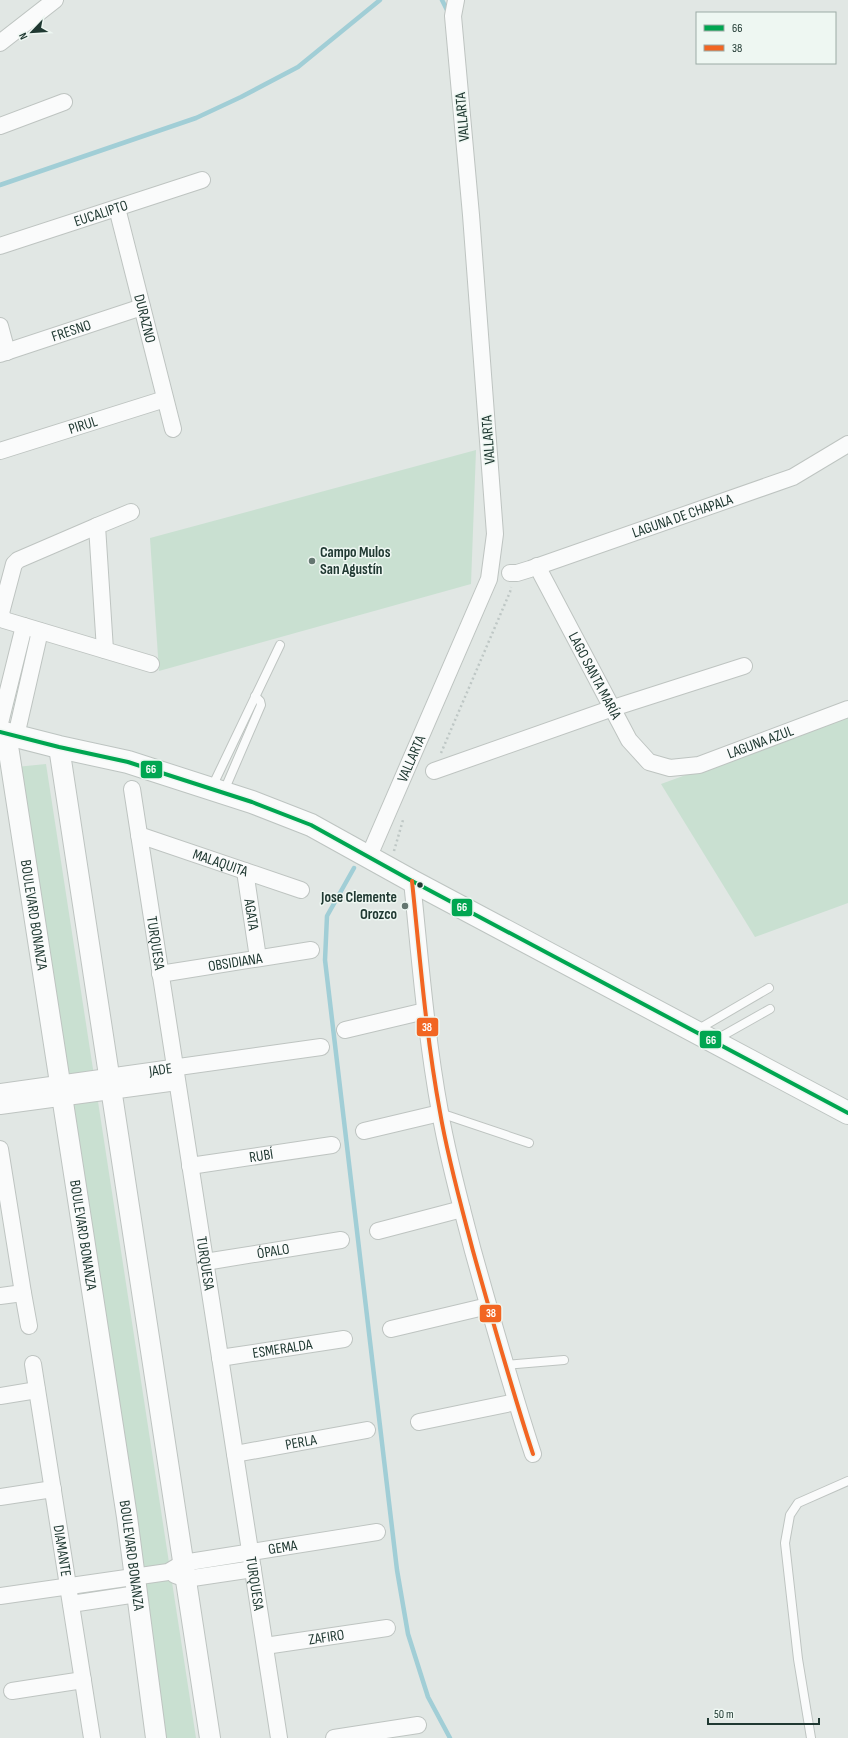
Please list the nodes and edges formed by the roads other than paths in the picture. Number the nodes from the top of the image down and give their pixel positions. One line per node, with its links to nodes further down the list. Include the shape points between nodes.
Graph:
1 (55, 0): 3 (street)
2 (456, 0): 38 (street, VALLARTA, via 453,16 495,534 489,579)
3 (0, 43)
4 (64, 102): 5 (street)
5 (0, 126)
6 (202, 180): 7 (street, EUCALIPTO)
7 (117, 208): 8 (street, EUCALIPTO); 9 (street, DURAZNO)
8 (0, 246)
9 (142, 307): 11 (street, FRESNO); 12 (street, DURAZNO)
10 (0, 326): 11 (street)
11 (4, 353)
12 (165, 399): 13 (street, DURAZNO); 15 (street, PIRUL)
13 (173, 429)
14 (848, 444): 18 (street, LAGUNA DE CHAPALA, via 793,477)
15 (0, 451)
16 (131, 512): 17 (street)
17 (97, 526): 20 (street, via 21,558 14,564 1,613 4,620); 23 (street)
18 (537, 566): 19 (street, LAGUNA DE CHAPALA); 27 (street, LAGO SANTA MARÍA)
19 (510, 573)
20 (24, 626): 21 (street); 30 (street)
21 (40, 631): 23 (street); 30 (street)
22 (280, 645): 26 (lane)
23 (105, 650): 24 (street)
24 (151, 664)
25 (744, 666): 27 (street)
26 (255, 696): 29 (lane); 31 (lane, via 261,705)
27 (613, 708): 33 (street, LAGO SANTA MARÍA, via 629,740 650,762); 34 (street)
28 (848, 709): 33 (street, LAGUNA AZUL, via 699,765)
29 (239, 730): 31 (lane); 36 (lane)
30 (6, 731): 32 (main road); 53 (street, BOULEVARD BONANZA)
31 (248, 736): 36 (lane)
32 (59, 747): 36 (main road, via 128,762); 52 (street)
33 (670, 768)
34 (434, 771)
35 (132, 790): 37 (street, TURQUESA)
36 (217, 791): 38 (main road, via 311,825)
37 (139, 835): 39 (street, MALAQUITA); 44 (street, TURQUESA)
38 (369, 856): 40 (main road)
39 (245, 871): 41 (street, MALAQUITA); 43 (street, AGATA)
40 (412, 881): 47 (street); 49 (main road)
41 (301, 890)
42 (311, 950): 43 (street, OBSIDIANA)
43 (258, 958): 44 (street, OBSIDIANA)
44 (160, 974): 51 (street, TURQUESA)
45 (769, 988): 49 (lane)
46 (770, 1009): 49 (lane)
47 (425, 1011): 48 (street); 56 (street)
48 (345, 1030)
49 (704, 1037): 57 (main road)
50 (322, 1047): 51 (street, JADE)
51 (176, 1075): 52 (street, JADE); 62 (street, TURQUESA)
52 (110, 1084): 53 (street, JADE); 91 (street)
53 (60, 1091): 54 (street, JADE); 55 (street, JADE); 93 (street, BOULEVARD BONANZA)
54 (0, 1092)
55 (0, 1106)
56 (440, 1113): 58 (street); 59 (lane); 64 (street)
57 (848, 1113)
58 (364, 1131)
59 (529, 1143)
60 (332, 1145): 62 (street, RUBÍ)
61 (0, 1149): 63 (street)
62 (190, 1166): 67 (street, TURQUESA)
63 (4, 1199): 68 (street)
64 (462, 1209): 65 (street); 70 (street)
65 (378, 1231)
66 (341, 1240): 67 (street, ÓPALO)
67 (205, 1262): 74 (street, TURQUESA)
68 (22, 1293): 69 (street); 71 (street)
69 (0, 1296)
70 (488, 1306): 72 (street); 77 (street)
71 (29, 1326)
72 (391, 1329)
73 (344, 1339): 74 (street, ESMERALDA)
74 (220, 1358): 83 (street, TURQUESA)
75 (564, 1360): 77 (lane)
76 (33, 1364): 78 (street, DIAMANTE)
77 (505, 1365): 80 (street)
78 (37, 1390): 79 (street); 86 (street, DIAMANTE)
79 (0, 1396)
80 (516, 1402): 81 (street); 84 (street)
81 (419, 1422)
82 (367, 1430): 83 (street, PERLA)
83 (235, 1454): 89 (street, TURQUESA)
84 (534, 1454)
85 (848, 1481): 106 (lane, via 798,1503 790,1515 785,1543 798,1659)
86 (53, 1489): 87 (street); 92 (street, DIAMANTE)
87 (0, 1497)
88 (376, 1532): 89 (street, GEMA)
89 (250, 1552): 90 (street, TURQUESA); 91 (street, GEMA)
90 (253, 1569): 91 (street, GEMA); 97 (street, TURQUESA)
91 (179, 1572): 93 (street, GEMA); 103 (street)
92 (68, 1585): 93 (street, GEMA); 94 (street, GEMA); 95 (street, DIAMANTE)
93 (136, 1585): 95 (street, GEMA); 102 (street, BOULEVARD BONANZA)
94 (0, 1596)
95 (71, 1604): 98 (street, DIAMANTE)
96 (387, 1628): 97 (street, ZAFIRO)
97 (265, 1646): 104 (street, TURQUESA)
98 (83, 1680): 99 (street); 101 (street, DIAMANTE)
99 (12, 1691)
100 (418, 1725): 105 (street)
101 (92, 1738)
102 (156, 1738)
103 (210, 1738)
104 (279, 1738)
105 (334, 1738)
106 (811, 1738)

